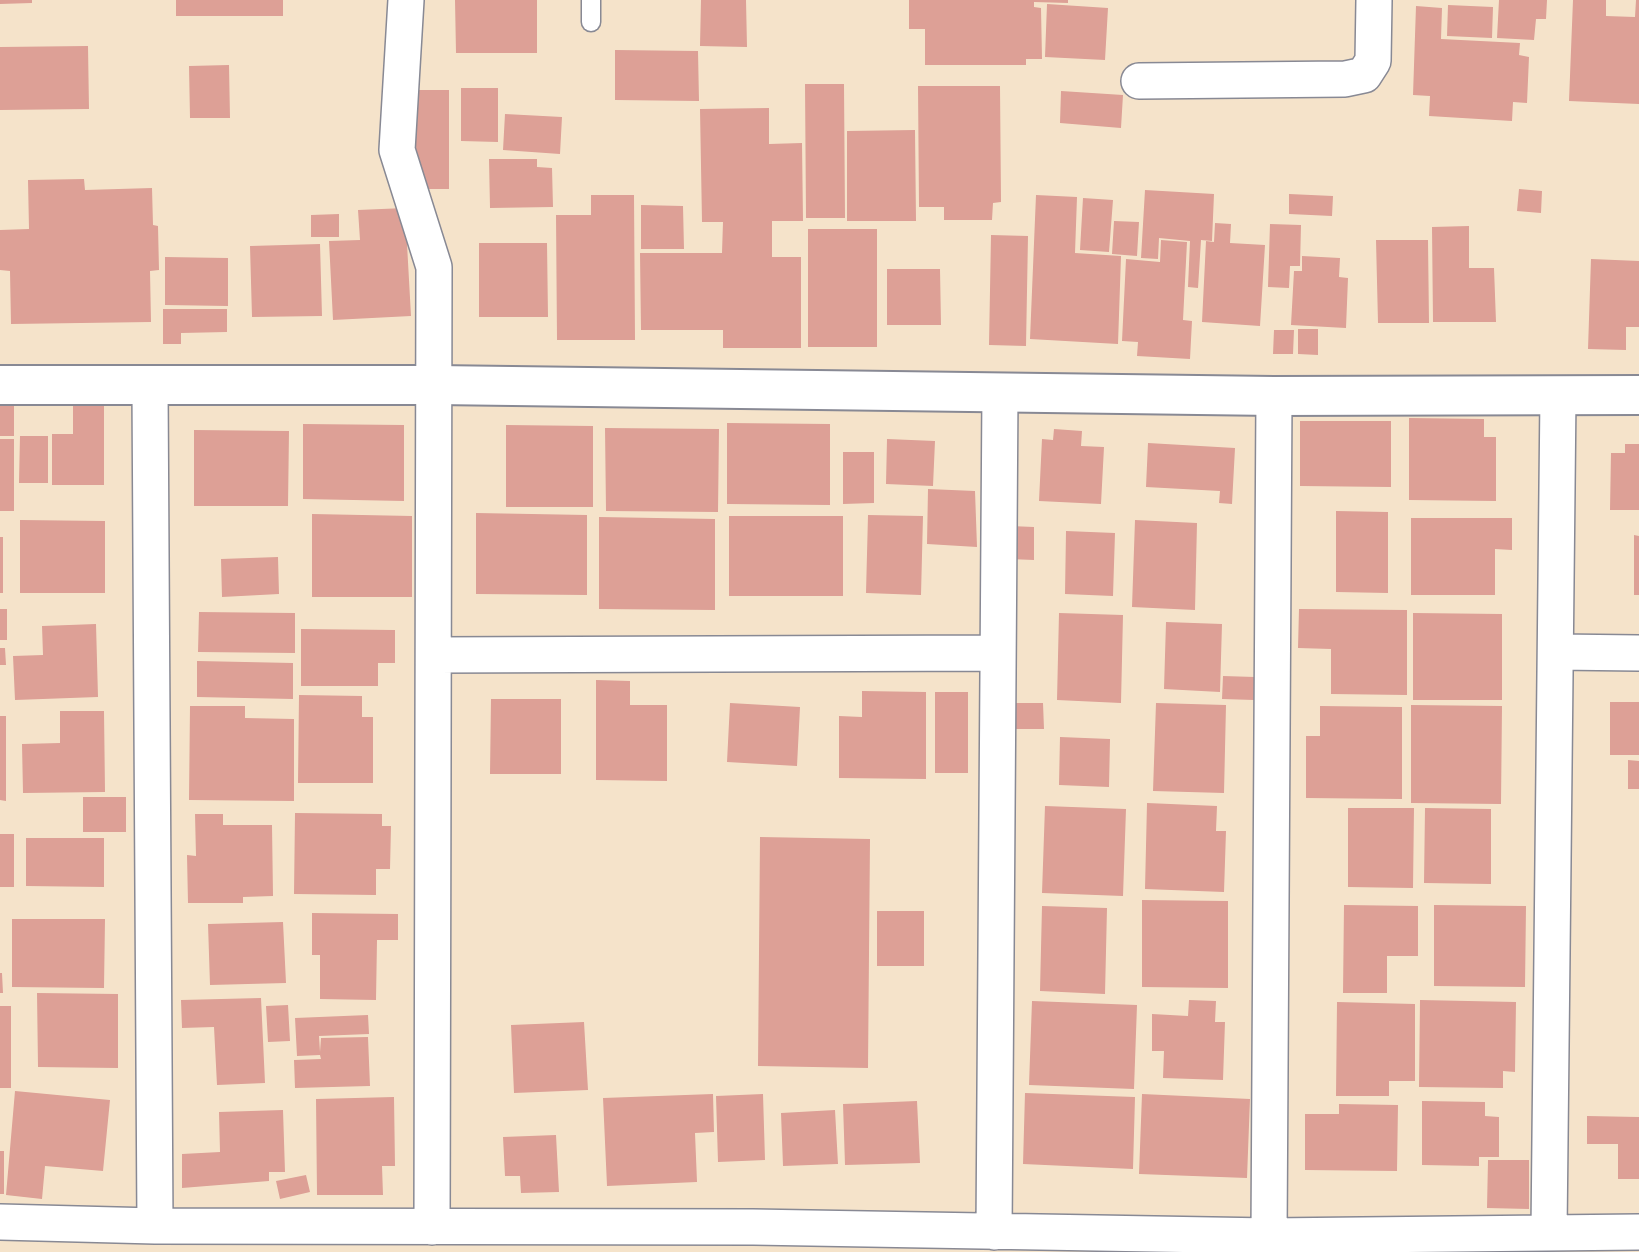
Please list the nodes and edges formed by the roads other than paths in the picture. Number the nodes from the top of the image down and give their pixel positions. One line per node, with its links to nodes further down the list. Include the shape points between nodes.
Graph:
1 (406, 0): 7 (street, via 397,150 434,267)
2 (592, 0): 4 (lane)
3 (1374, 0): 5 (street, via 1373,61 1364,75)
4 (592, 22)
5 (1139, 81)
6 (0, 385): 8 (street)
7 (436, 385): 8 (street); 9 (street); 16 (street)
8 (150, 387): 18 (street)
9 (1000, 392): 12 (street); 14 (street)
10 (1558, 395): 11 (street); 12 (street); 13 (street)
11 (1639, 395)
12 (1274, 396): 23 (street)
13 (1557, 652): 15 (street); 20 (street)
14 (998, 653): 16 (street); 21 (street)
15 (1639, 653)
16 (435, 655): 19 (street)
17 (0, 1222): 18 (street)
18 (155, 1226): 19 (street)
19 (432, 1227): 21 (street)
20 (1549, 1231): 22 (street); 23 (street)
21 (994, 1232): 23 (street)
22 (1639, 1232)
23 (1269, 1236)

